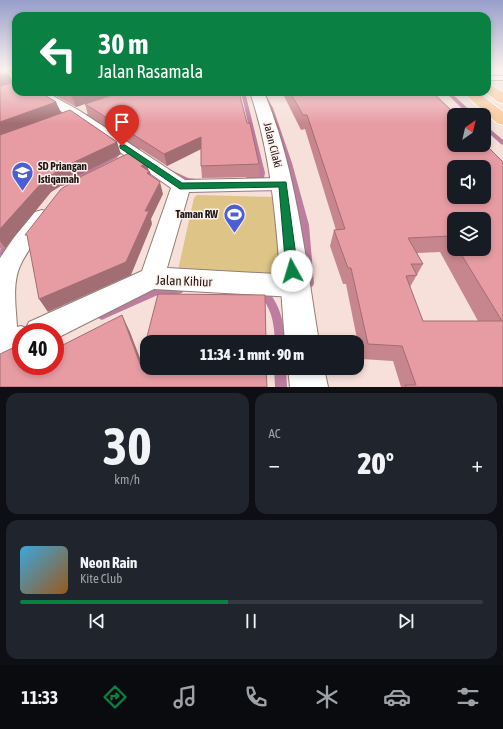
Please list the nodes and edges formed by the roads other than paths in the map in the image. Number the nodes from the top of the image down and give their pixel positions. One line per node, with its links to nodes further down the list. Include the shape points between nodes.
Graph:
1 (491, 90): 5 (main road)
2 (44, 96): 7 (street)
3 (258, 96): 9 (street, Jalan Cilaki)
4 (474, 96): 6 (main road)
5 (503, 99)
6 (503, 120)
7 (134, 155): 8 (street); 10 (street)
8 (115, 164)
9 (283, 184): 10 (street); 13 (street, Jalan Cilaki)
10 (180, 186): 12 (street)
11 (55, 201): 16 (street, via 17,250 7,269 2,317)
12 (152, 278): 13 (street, Jalan Kihiur); 14 (street, Jalan Kihiur)
13 (294, 286): 15 (street, Jalan Cilaki)
14 (58, 323)
15 (301, 335)
16 (8, 346)
17 (307, 375): 18 (street)
18 (309, 387)

